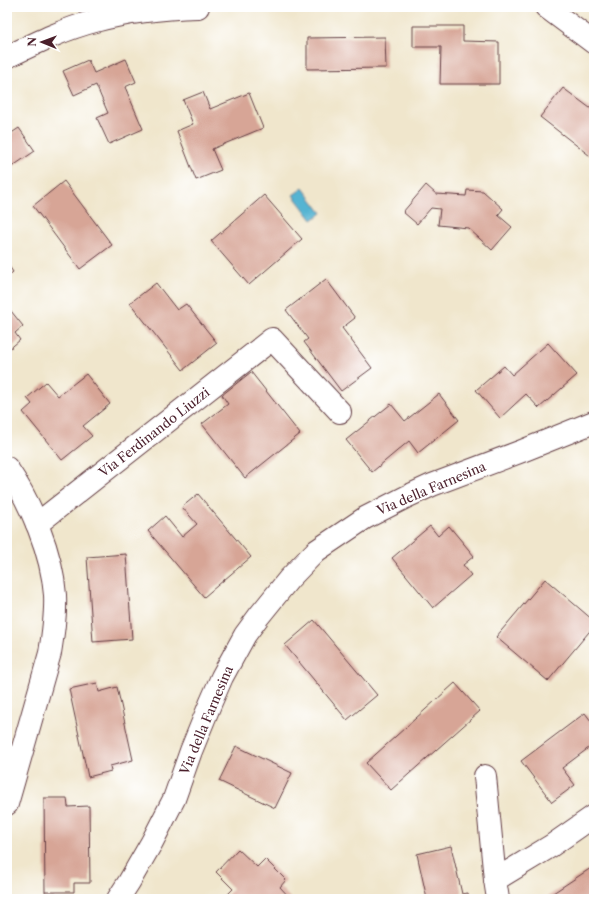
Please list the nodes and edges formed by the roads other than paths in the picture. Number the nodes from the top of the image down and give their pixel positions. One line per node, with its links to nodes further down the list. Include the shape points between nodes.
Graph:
1 (198, 7): 4 (street, via 163,9 95,21 45,39)
2 (546, 7): 3 (street)
3 (594, 43)
4 (7, 57)
5 (340, 412): 8 (street, Via Ferdinando Liuzzi, via 272,339)
6 (594, 422): 13 (street, Via della Farnesina, via 406,497 364,518 316,551 289,579 245,635 211,702 174,800)
7 (7, 468): 8 (street)
8 (37, 524): 10 (street, via 52,575 55,596 53,634 50,653)
9 (484, 776): 12 (street)
10 (7, 804)
11 (594, 816): 12 (street, via 551,846)
12 (497, 890)
13 (118, 899)

